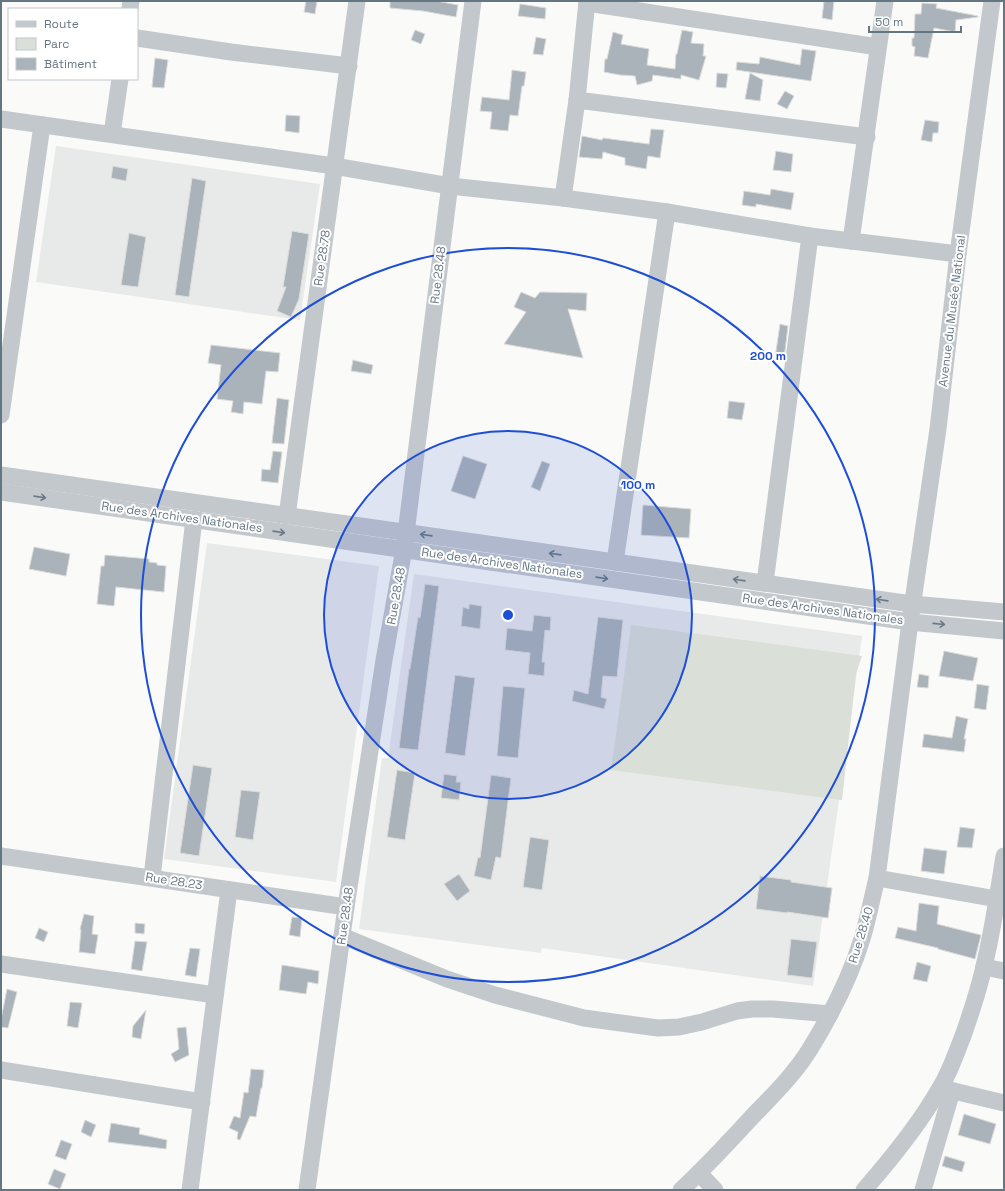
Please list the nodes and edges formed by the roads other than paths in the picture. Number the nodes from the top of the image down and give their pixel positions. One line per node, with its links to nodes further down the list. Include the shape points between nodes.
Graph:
1 (357, 1): 8 (street, Rue 28.78)
2 (473, 1): 16 (street, Rue 28.48)
3 (885, 1): 7 (street)
4 (992, 1): 21 (street, Avenue du Musée National)
5 (587, 2): 7 (street); 10 (street)
6 (138, 38): 8 (street)
7 (878, 47): 14 (street)
8 (349, 66): 15 (street, Rue 28.78)
9 (120, 80): 13 (street)
10 (577, 100): 14 (street); 17 (street)
11 (1, 119): 12 (street)
12 (42, 125): 13 (street); 22 (street)
13 (112, 134): 15 (street)
14 (867, 138): 20 (street)
15 (334, 166): 16 (street); 25 (street, Rue 28.78)
16 (450, 186): 17 (street); 27 (street, Rue 28.48)
17 (563, 198): 18 (street)
18 (667, 212): 19 (street); 29 (street)
19 (810, 236): 20 (street); 30 (street)
20 (851, 241): 21 (street)
21 (958, 254): 31 (street, Avenue du Musée National, via 938,429)
22 (1, 415)
23 (1, 475): 25 (street, Rue des Archives Nationales)
24 (1, 492): 26 (street, Rue des Archives Nationales, one-way to 26)
25 (287, 516): 27 (street, Rue des Archives Nationales)
26 (194, 519): 28 (street, Rue des Archives Nationales, one-way to 28); 37 (street)
27 (406, 532): 28 (street, Rue 28.48); 29 (street, Rue des Archives Nationales, one-way to 27)
28 (404, 549): 33 (street, Rue des Archives Nationales, one-way to 33); 41 (street, Rue 28.48, via 384,660)
29 (615, 562): 30 (street, Rue des Archives Nationales, one-way to 29)
30 (765, 583): 31 (street, Rue des Archives Nationales, one-way to 30)
31 (912, 604): 32 (street, Rue des Archives Nationales); 33 (street, Avenue du Musée National)
32 (1004, 612)
33 (910, 622): 34 (street, Rue des Archives Nationales, one-way to 34); 38 (street, Rue 28.40)
34 (1004, 631)
35 (1, 856): 37 (street, Rue 28.23)
36 (1004, 856): 40 (street)
37 (152, 877): 39 (street, Rue 28.23)
38 (878, 878): 40 (street); 47 (street, Rue 28.40, via 862,940)
39 (228, 890): 41 (street, Rue 28.23); 46 (street)
40 (997, 899): 44 (street)
41 (346, 908): 42 (street, Rue 28.48)
42 (342, 936): 47 (street, via 488,993 584,1018 665,1028 702,1022 752,1009); 54 (street, Rue 28.48)
43 (1, 964): 46 (street)
44 (984, 967): 45 (street); 49 (street)
45 (1004, 971)
46 (215, 995): 50 (street)
47 (830, 1014): 52 (street, Rue 28.40, via 809,1050 782,1086)
48 (1, 1070): 50 (street)
49 (946, 1089): 51 (street); 57 (street); 58 (street)
50 (202, 1102): 53 (street)
51 (1004, 1103)
52 (699, 1173): 55 (street, Rue 28.40); 56 (street)
53 (190, 1190)
54 (307, 1190)
55 (680, 1190)
56 (715, 1190)
57 (864, 1190)
58 (923, 1190)

